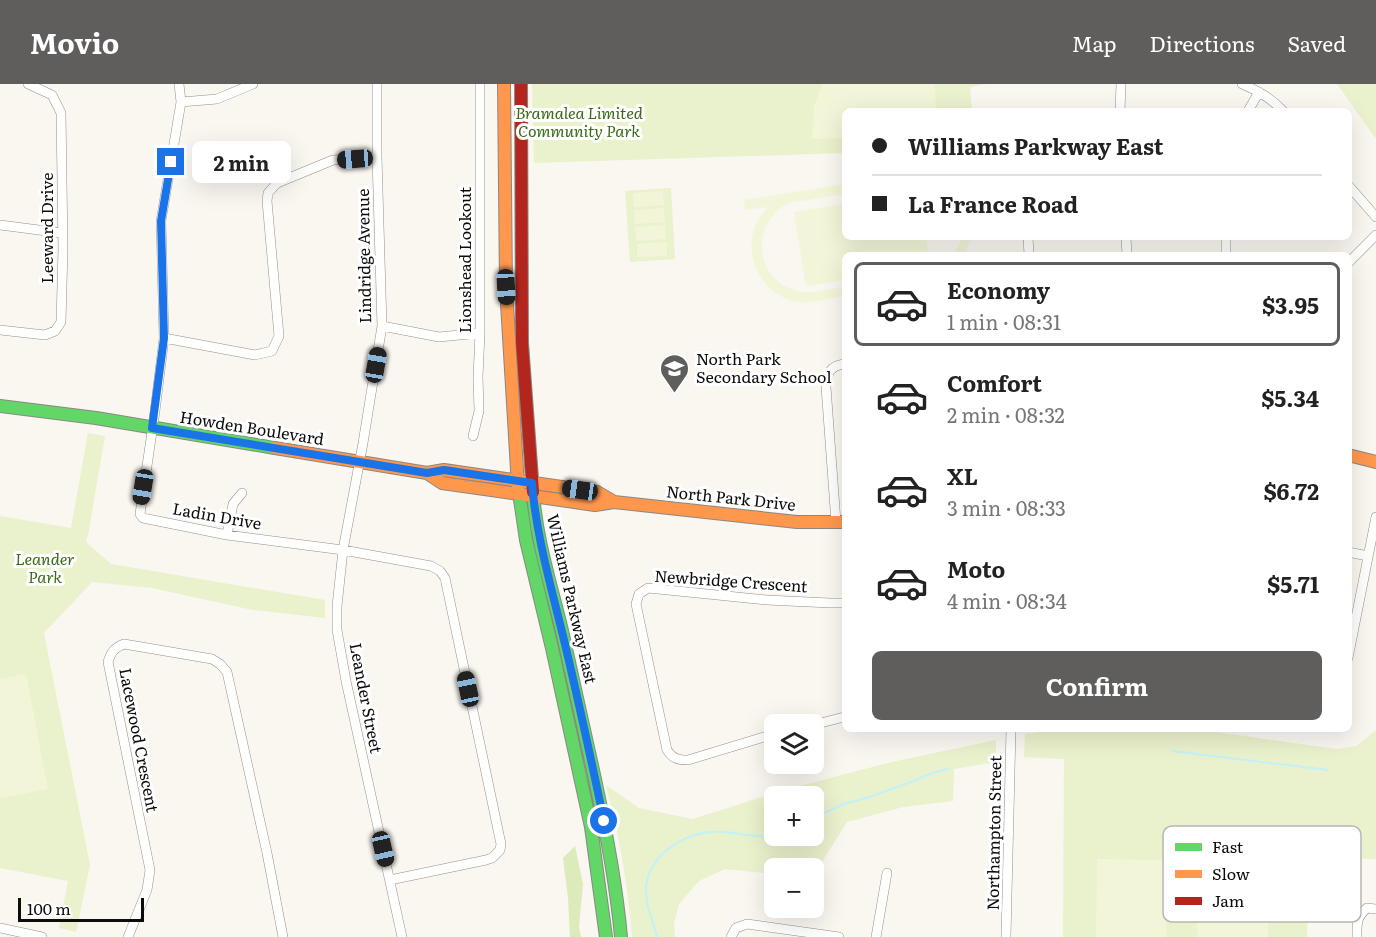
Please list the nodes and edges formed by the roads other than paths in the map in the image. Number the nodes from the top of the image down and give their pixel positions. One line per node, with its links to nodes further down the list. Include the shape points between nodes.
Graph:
1 (28, 84): 19 (street, Leeward Drive, via 52,95 61,113)
2 (179, 84): 11 (street)
3 (253, 84): 11 (street, via 217,99)
4 (377, 84): 15 (street, Lindridge Avenue)
5 (480, 84): 24 (street, Lionshead Lookout)
6 (504, 84): 34 (main road, Williams Parkway East, via 506,287)
7 (521, 84): 35 (main road, Williams Parkway East, via 522,343)
8 (1121, 84): 12 (street)
9 (1242, 84): 10 (street)
10 (1259, 92): 13 (street); 14 (street)
11 (181, 102): 25 (street, via 161,221)
12 (1120, 108)
13 (1250, 108)
14 (1280, 108)
15 (377, 157): 22 (street, Lindridge Avenue); 25 (street, via 333,160 277,183 268,193 279,336 272,351 255,355)
16 (1352, 190): 17 (street)
17 (1376, 217)
18 (0, 225): 19 (street)
19 (62, 234): 23 (street, Leeward Drive, via 61,322 55,331 45,335)
20 (1376, 235): 21 (street)
21 (1352, 259)
22 (382, 327): 24 (street, via 439,337); 31 (street, Lindridge Avenue)
23 (0, 330)
24 (480, 333): 29 (street, Lionshead Lookout, via 479,411)
25 (164, 338): 28 (street)
26 (842, 364): 41 (street, via 831,369 826,387)
27 (0, 406): 28 (main road, Howden Boulevard)
28 (152, 428): 31 (main road, Howden Boulevard); 42 (street, Ladin Drive, via 140,514 143,518)
29 (472, 436)
30 (1352, 456): 32 (main road)
31 (359, 462): 33 (main road, Howden Boulevard); 43 (street, Leander Street)
32 (1376, 462)
33 (427, 473): 34 (main road, Howden Boulevard, via 444,470); 37 (main road, Howden Boulevard, via 442,483)
34 (517, 481): 35 (main road, Howden Boulevard); 37 (main road, Williams Parkway East)
35 (532, 483): 38 (main road, Williams Parkway East); 39 (main road, North Park Drive, via 597,492)
36 (242, 493): 42 (street, via 233,504)
37 (518, 494): 38 (main road, Howden Boulevard); 61 (main road, Williams Parkway East, via 591,827)
38 (533, 496): 39 (main road, North Park Drive, via 595,505); 62 (main road, Williams Parkway East, via 604,821)
39 (614, 502): 41 (main road, North Park Drive, via 797,522)
40 (1376, 517): 45 (street)
41 (840, 522)
42 (227, 535): 43 (street, Ladin Drive)
43 (343, 550): 53 (street, Leander Street, via 337,630); 53 (street, Ladin Drive, via 431,566 445,578 501,844 500,850 486,860)
44 (1352, 553): 45 (street)
45 (1368, 556): 47 (street)
46 (842, 603): 51 (street, Newbridge Crescent, via 648,588 639,594 636,604 671,756 688,760)
47 (1352, 638)
48 (842, 718): 49 (street)
49 (824, 722)
50 (1011, 732): 66 (street, Northampton Street)
51 (764, 737)
52 (887, 873): 65 (street)
53 (390, 880): 60 (street, Leander Street)
54 (1376, 909): 55 (street, via 1367,908)
55 (1361, 914)
56 (0, 928): 57 (street)
57 (42, 937)
58 (128, 937): 59 (street, Lacewood Crescent, via 147,890 150,870 108,662 116,647 124,644 212,659 227,672)
59 (284, 937)
60 (402, 937)
61 (606, 937)
62 (621, 937)
63 (731, 937): 64 (street, via 736,928 747,924)
64 (839, 937)
65 (876, 937)
66 (1006, 937)

